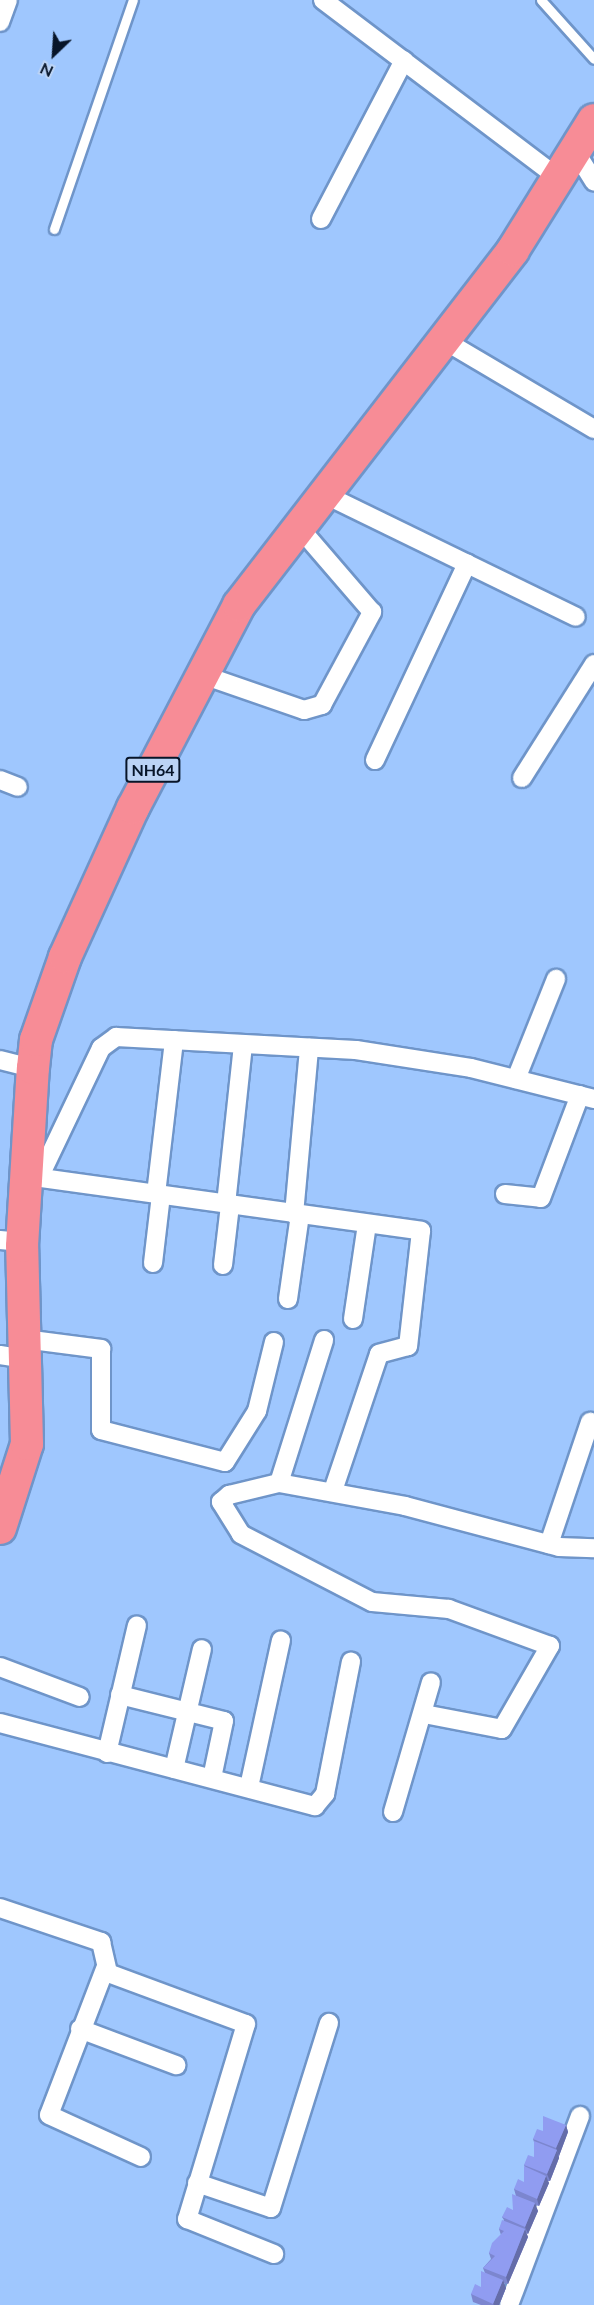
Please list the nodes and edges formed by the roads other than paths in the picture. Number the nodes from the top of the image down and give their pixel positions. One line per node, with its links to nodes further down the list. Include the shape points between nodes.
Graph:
1 (8, 0): 5 (street)
2 (133, 0): 13 (lane)
3 (323, 0): 7 (street)
4 (541, 0): 6 (lane)
5 (0, 22)
6 (594, 59)
7 (404, 60): 10 (street); 12 (street)
8 (594, 120): 9 (highway, NH64)
9 (575, 151): 10 (highway, NH64); 11 (street)
10 (558, 178): 14 (highway, NH64, via 513,250)
11 (594, 181)
12 (321, 219)
13 (54, 229)
14 (442, 339): 15 (street); 16 (highway, NH64)
15 (594, 429)
16 (324, 494): 17 (highway, NH64); 18 (street)
17 (299, 527): 21 (highway, NH64, via 239,605); 21 (street, via 372,612 322,705 304,710)
18 (467, 564): 19 (street); 22 (street)
19 (576, 617)
20 (594, 664): 23 (street)
21 (202, 675): 31 (highway, NH64, via 65,957 36,1040)
22 (375, 760)
23 (522, 778)
24 (0, 780): 25 (street)
25 (18, 787)
26 (556, 979): 32 (street)
27 (174, 1040): 28 (street); 34 (street, via 106,1041); 36 (street)
28 (243, 1044): 29 (street); 37 (street)
29 (309, 1048): 32 (street, via 383,1054); 38 (street)
30 (0, 1060): 31 (street)
31 (33, 1068): 34 (highway, NH64)
32 (516, 1079): 33 (street)
33 (587, 1097): 35 (street, via 541,1198)
34 (33, 1177): 36 (street); 40 (highway, NH64)
35 (505, 1194)
36 (158, 1195): 37 (street); 41 (street)
37 (228, 1205): 38 (street); 42 (street)
38 (297, 1214): 39 (street); 43 (street)
39 (367, 1224): 44 (street); 50 (street, via 423,1235 408,1346 379,1354)
40 (11, 1241): 47 (highway, NH64)
41 (153, 1263)
42 (223, 1265)
43 (288, 1299)
44 (353, 1319)
45 (324, 1340): 49 (street)
46 (274, 1342): 47 (street, via 260,1403 225,1462 100,1430 101,1349)
47 (16, 1351): 51 (highway, NH64, via 27,1444)
48 (590, 1422): 52 (street)
49 (279, 1483): 50 (street); 65 (street, via 229,1495 221,1502 231,1525 372,1602 449,1609 550,1646 502,1728)
50 (333, 1491): 52 (street)
51 (0, 1528)
52 (549, 1544): 54 (street)
53 (594, 1548): 54 (street)
54 (573, 1549): 55 (street)
55 (594, 1558)
56 (137, 1625): 62 (street)
57 (281, 1640): 70 (street)
58 (202, 1649): 64 (street)
59 (351, 1662): 70 (street, via 322,1802 306,1804)
60 (0, 1667): 63 (street)
61 (431, 1682): 65 (street)
62 (120, 1695): 64 (street); 67 (street)
63 (80, 1697)
64 (188, 1709): 68 (street); 69 (street, via 224,1721)
65 (424, 1714): 71 (street)
66 (0, 1723): 67 (street)
67 (107, 1753): 68 (street)
68 (174, 1769): 69 (street)
69 (212, 1778): 70 (street)
70 (249, 1787)
71 (393, 1812)
72 (0, 1908): 73 (street, via 101,1942)
73 (105, 1969): 75 (street); 79 (street, via 246,2024)
74 (329, 2023): 79 (street, via 271,2208)
75 (80, 2029): 76 (street); 78 (street, via 49,2115)
76 (176, 2064)
77 (580, 2116): 81 (street)
78 (141, 2157)
79 (197, 2183): 80 (street, via 187,2219)
80 (274, 2254)
81 (509, 2305)

